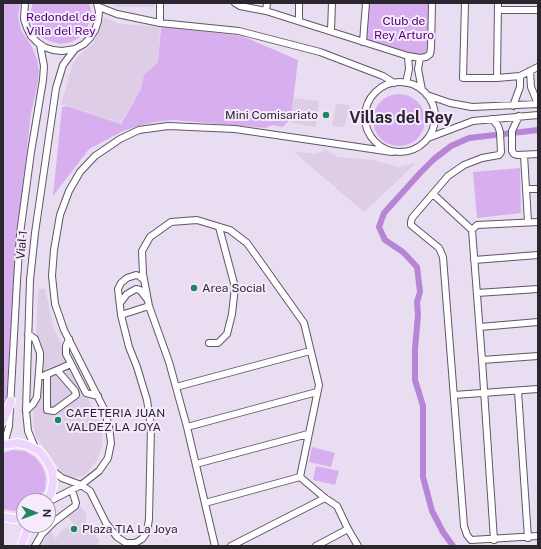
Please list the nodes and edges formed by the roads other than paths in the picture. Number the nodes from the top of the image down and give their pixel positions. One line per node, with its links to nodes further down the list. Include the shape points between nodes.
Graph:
1 (25, 3): 20 (street, via 27,28)
2 (160, 3): 17 (street)
3 (236, 3): 15 (street)
4 (266, 3): 15 (street)
5 (299, 3): 16 (street)
6 (332, 3): 18 (street)
7 (366, 3): 19 (street)
8 (432, 3): 23 (street, via 430,54)
9 (465, 3): 27 (street, via 463,78)
10 (531, 3): 13 (street)
11 (98, 5): 17 (street, via 116,14); 21 (street, via 99,16 95,30 87,41)
12 (498, 6): 13 (street); 27 (street)
13 (531, 10): 14 (street)
14 (538, 10)
15 (266, 11): 16 (street)
16 (299, 21): 18 (street)
17 (160, 23): 28 (street, via 239,31 261,36 320,52 383,76)
18 (331, 31): 19 (street)
19 (363, 42): 22 (street)
20 (40, 45): 21 (street, via 57,51); 75 (street, Vial 1, via 44,72 20,234)
21 (75, 49): 58 (street, Vial 1, via 63,65 56,88 35,233)
22 (408, 56): 23 (street); 29 (street)
23 (420, 58): 30 (street, via 418,69)
24 (538, 67): 25 (street)
25 (530, 71): 26 (street); 31 (street, via 531,87)
26 (520, 76): 27 (street); 32 (street, via 520,87)
27 (497, 78)
28 (394, 83): 29 (street); 37 (street, via 374,94 367,105 365,116 372,139)
29 (406, 83): 30 (street)
30 (425, 93): 32 (street, via 450,103 472,107); 36 (street, via 433,105 435,117)
31 (538, 104): 32 (street)
32 (513, 106)
33 (538, 115): 34 (street)
34 (518, 116): 35 (street); 39 (street, via 513,127 511,144 514,154)
35 (492, 119): 36 (street, via 473,121); 42 (street, via 500,132 499,155 464,165 448,176)
36 (428, 138): 37 (street, via 421,146 412,150)
37 (392, 152): 59 (street, via 234,129 176,126 139,130 120,140 95,156 80,172 60,215 52,276 55,304)
38 (538, 154): 39 (street)
39 (524, 155): 40 (street)
40 (526, 189): 41 (street); 43 (street)
41 (538, 189)
42 (433, 194): 46 (street); 73 (street, via 412,218 411,225 439,248 442,257)
43 (528, 222): 44 (street); 46 (street, via 477,225)
44 (538, 222)
45 (219, 227): 49 (street, via 197,220 171,222 150,237 142,251); 60 (street, via 235,287 227,334 218,343); 61 (street, via 230,230 248,243 304,323)
46 (472, 230): 48 (street)
47 (538, 255): 48 (street)
48 (474, 260): 51 (street)
49 (144, 280): 52 (street); 53 (street, via 136,275 121,283 118,289)
50 (538, 289): 51 (street)
51 (477, 294): 57 (street)
52 (148, 299): 53 (street, via 136,289 126,294); 54 (street)
53 (120, 302): 55 (street)
54 (149, 306): 55 (street); 68 (street)
55 (121, 315): 85 (street, via 129,348 147,400 151,426 149,519 142,539 135,543 126,543 116,537 90,491)
56 (538, 322): 57 (street)
57 (480, 327): 63 (street)
58 (28, 334): 67 (street, via 35,339 40,354); 76 (street, Vial 1)
59 (69, 339): 64 (street, via 66,350); 74 (street)
60 (209, 343)
61 (310, 351): 68 (street); 71 (street, via 319,385)
62 (538, 356): 63 (street)
63 (482, 360): 72 (street)
64 (71, 364): 65 (street); 74 (street, via 86,393)
65 (57, 370): 66 (street); 66 (street, via 76,395 54,411 48,410)
66 (47, 374): 67 (street)
67 (39, 378): 76 (street, via 37,397)
68 (176, 387): 78 (street)
69 (538, 390): 70 (street)
70 (518, 391): 72 (street); 96 (street)
71 (317, 392): 78 (street); 79 (street)
72 (484, 393): 73 (street); 97 (street)
73 (454, 395): 97 (street, via 464,526 471,540)
74 (98, 396): 85 (street, via 108,421 111,443 108,458 99,471)
75 (11, 401): 77 (main road); 80 (street, Vial 1, via 10,426)
76 (26, 411): 81 (street, Vial 1, via 28,431)
77 (3, 421)
78 (187, 427): 82 (street)
79 (308, 434): 82 (street); 84 (street)
80 (3, 445): 81 (main road, via 18,443)
81 (35, 448): 83 (main road)
82 (196, 464): 90 (street)
83 (52, 470): 85 (street, via 62,478); 87 (main road)
84 (300, 477): 89 (street); 90 (street)
85 (81, 485): 86 (street)
86 (72, 490): 88 (street); 99 (street, via 75,506 55,521 42,534)
87 (51, 493)
88 (56, 498)
89 (325, 498): 93 (street, via 337,506); 101 (street)
90 (205, 503): 100 (street)
91 (3, 517): 92 (main road)
92 (16, 519)
93 (348, 529): 102 (street); 103 (street)
94 (26, 533): 98 (main road)
95 (538, 536): 96 (street)
96 (528, 538): 97 (street)
97 (494, 540)
98 (21, 546)
99 (35, 546)
100 (215, 546)
101 (231, 546)
102 (316, 546)
103 (358, 546)

